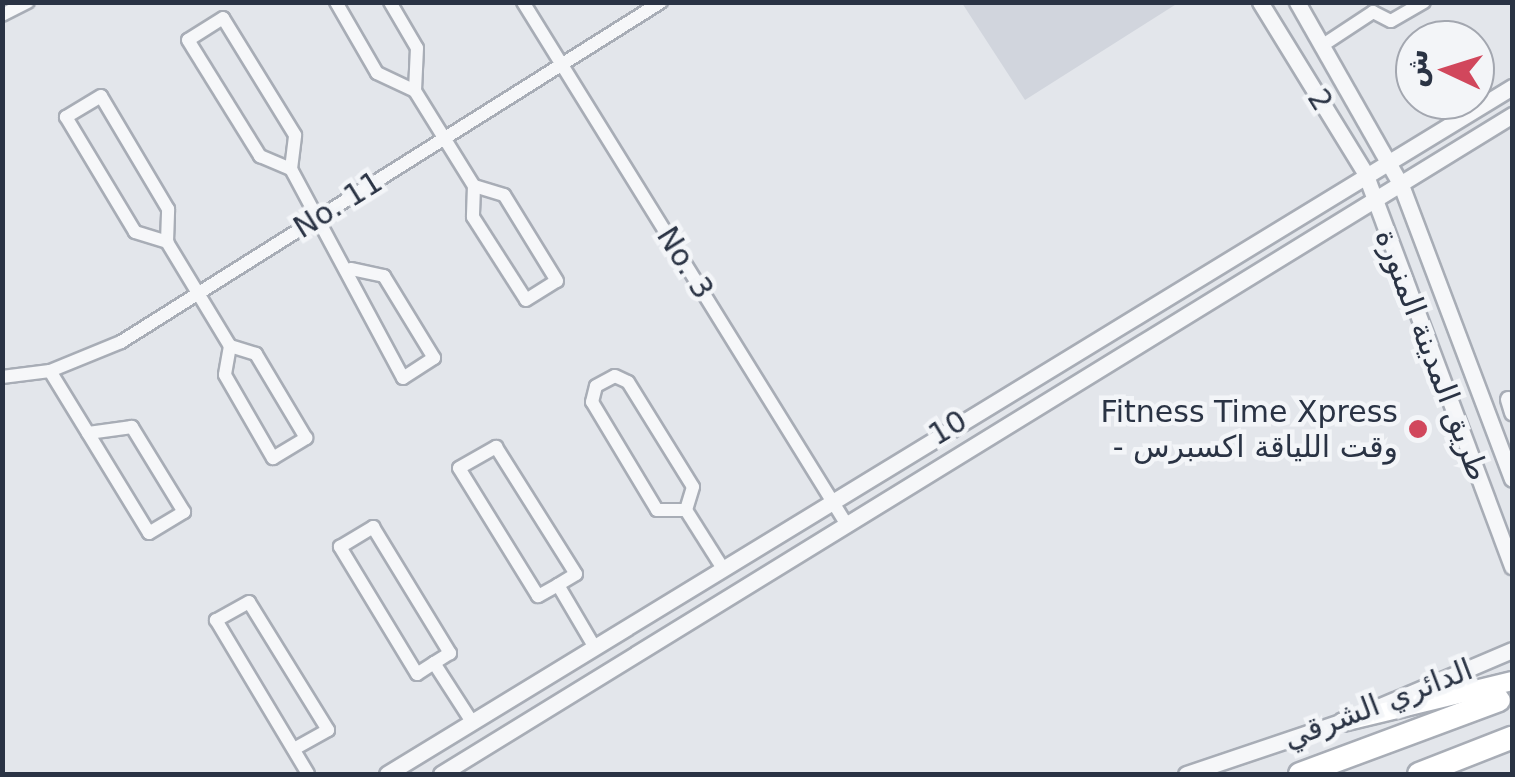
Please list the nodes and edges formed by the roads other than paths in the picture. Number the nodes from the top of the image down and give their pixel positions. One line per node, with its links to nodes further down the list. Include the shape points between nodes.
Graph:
1 (28, 2): 10 (street)
2 (336, 2): 14 (street, via 378,73)
3 (390, 2): 14 (street, via 417,48)
4 (523, 2): 12 (street, No. 3)
5 (662, 2): 12 (street, No. 11)
6 (1260, 2): 19 (street, 2)
7 (1297, 2): 11 (street, 2)
8 (1424, 2): 9 (street, via 1391,21)
9 (1374, 7): 11 (street)
10 (2, 15)
11 (1323, 45): 17 (street, 2)
12 (562, 65): 16 (street, No. 11); 32 (street, No. 3)
13 (1512, 87): 17 (street, 10)
14 (415, 91): 16 (street)
15 (1512, 116): 20 (street, 10)
16 (444, 138): 21 (street); 23 (street, No. 11)
17 (1390, 161): 19 (street, 10); 20 (street, 2)
18 (291, 169): 18 (street, via 260,156 188,40 223,18 296,135); 23 (street)
19 (1364, 173): 22 (street, 2); 32 (street, 10)
20 (1401, 185): 22 (street, 10); 31 (street, طريق المدينة المنورة)
21 (474, 186): 21 (street, via 504,194 556,281 526,300 474,217)
22 (1374, 200): 34 (street, 10); 36 (street, طريق المدينة المنورة)
23 (320, 217): 25 (street); 26 (street, No. 11)
24 (168, 242): 24 (street, via 135,232 66,116 102,96 168,209); 26 (street)
25 (351, 269): 25 (street, via 384,276 434,358 403,378 353,298)
26 (198, 294): 27 (street); 28 (street, No. 11, via 121,342)
27 (230, 346): 27 (street, via 256,354 306,438 274,458 225,375)
28 (50, 371): 29 (street, No. 11); 30 (street)
29 (2, 378)
30 (88, 433): 30 (street, via 150,533 184,512 132,427)
31 (1512, 478)
32 (831, 499): 34 (street, No. 3); 35 (street, 10)
33 (686, 510): 33 (street, via 657,510 592,402 596,386 615,376 628,382 693,487); 35 (street)
34 (846, 524): 49 (street, 10)
35 (722, 566): 38 (street, 10)
36 (1512, 566)
37 (558, 585): 37 (street, via 538,596 459,468 496,447 576,574); 38 (street)
38 (594, 646): 43 (street, 10)
39 (1512, 650): 44 (street, الدائري الشرقي)
40 (434, 663): 40 (street, via 418,674 340,547 374,526 450,653); 43 (street)
41 (1512, 680): 44 (main road)
42 (1499, 700): 51 (highway)
43 (472, 722): 48 (street, 10)
44 (1343, 722): 50 (street, الدائري الشرقي)
45 (1511, 738): 52 (highway)
46 (294, 749): 46 (street, via 328,730 249,602 216,620); 47 (street)
47 (308, 774)
48 (386, 774)
49 (441, 774)
50 (1186, 774)
51 (1300, 774)
52 (1419, 774)

